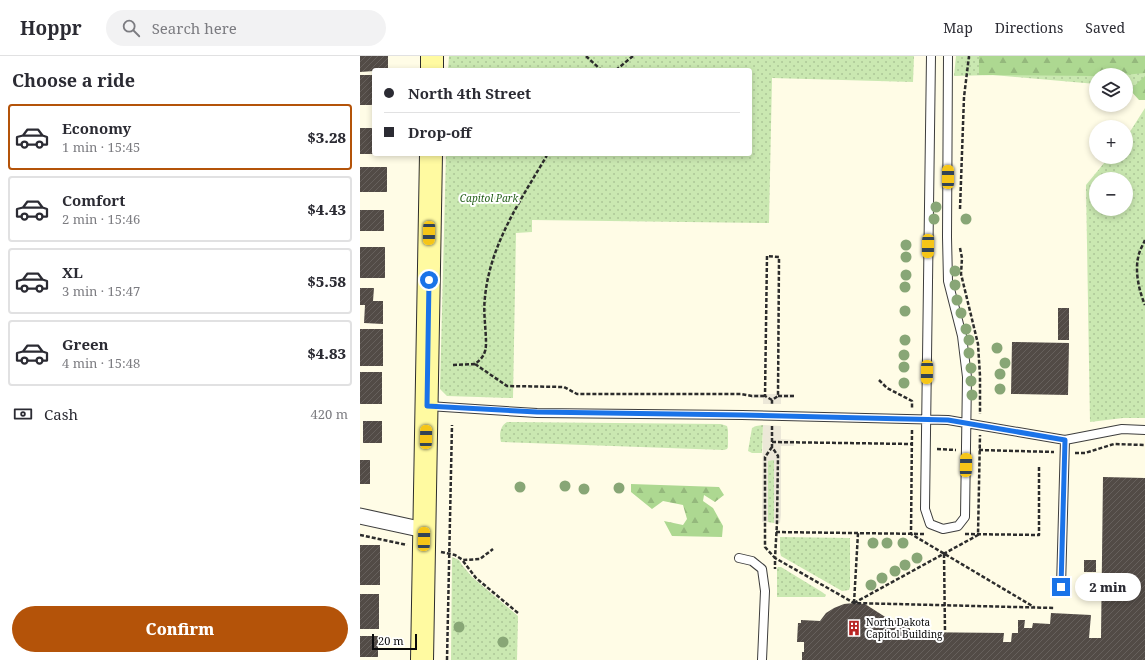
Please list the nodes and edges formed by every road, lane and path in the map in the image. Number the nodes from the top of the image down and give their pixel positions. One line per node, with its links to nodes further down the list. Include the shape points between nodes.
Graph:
1 (432, 56): 7 (street)
2 (586, 56): 8 (path)
3 (633, 56): 9 (path)
4 (931, 56): 26 (lane)
5 (948, 56): 27 (lane, via 948,280 962,336 967,377)
6 (970, 56): 12 (path, via 964,97)
7 (432, 68)
8 (599, 68)
9 (618, 68)
10 (431, 156): 23 (street)
11 (546, 156): 16 (path, via 499,241 484,299 486,350)
12 (959, 212)
13 (1145, 240): 15 (path, via 1137,264 1139,286)
14 (959, 243): 29 (path, via 962,258 961,274 978,344)
15 (1145, 305)
16 (475, 364): 17 (path); 19 (path, via 507,386 564,387 577,394)
17 (453, 365)
18 (879, 380): 25 (path, via 887,388 912,401)
19 (765, 396): 20 (path, via 767,256 779,257); 22 (path)
20 (778, 396): 21 (path); 22 (path)
21 (794, 396)
22 (772, 400): 24 (path)
23 (427, 406): 24 (lane, via 537,412); 42 (street)
24 (772, 416): 25 (lane); 32 (path)
25 (912, 418): 26 (lane); 33 (path)
26 (926, 419): 27 (lane); 37 (lane)
27 (966, 423): 29 (lane); 38 (lane)
28 (452, 425): 57 (path)
29 (980, 426): 31 (lane); 39 (path)
30 (1145, 430): 31 (lane, via 1122,430)
31 (1065, 440): 40 (lane)
32 (772, 442): 33 (path); 35 (path)
33 (912, 444): 36 (path)
34 (1145, 445): 40 (path, via 1114,444 1085,453)
35 (772, 447): 46 (path, via 778,456); 46 (path, via 765,457 765,547)
36 (912, 448): 37 (path); 44 (path, via 911,534)
37 (926, 449): 38 (path); 38 (lane, via 925,509 930,524 943,529 958,526 965,517)
38 (966, 450): 39 (path)
39 (980, 450): 40 (path); 44 (path, via 978,535)
40 (1065, 452): 49 (lane)
41 (360, 516): 42 (street)
42 (424, 530): 56 (street)
43 (858, 533): 50 (path)
44 (944, 553): 50 (path); 51 (path); 52 (path)
45 (739, 558): 58 (lane, via 752,560 762,569 765,591)
46 (775, 558): 48 (path); 50 (path)
47 (463, 560): 54 (path, via 476,578)
48 (775, 573)
49 (1061, 587)
50 (854, 603): 51 (path)
51 (945, 605): 52 (path); 55 (path)
52 (1035, 608): 53 (path)
53 (1055, 608)
54 (518, 613)
55 (945, 632)
56 (422, 660)
57 (447, 660)
58 (762, 660)

